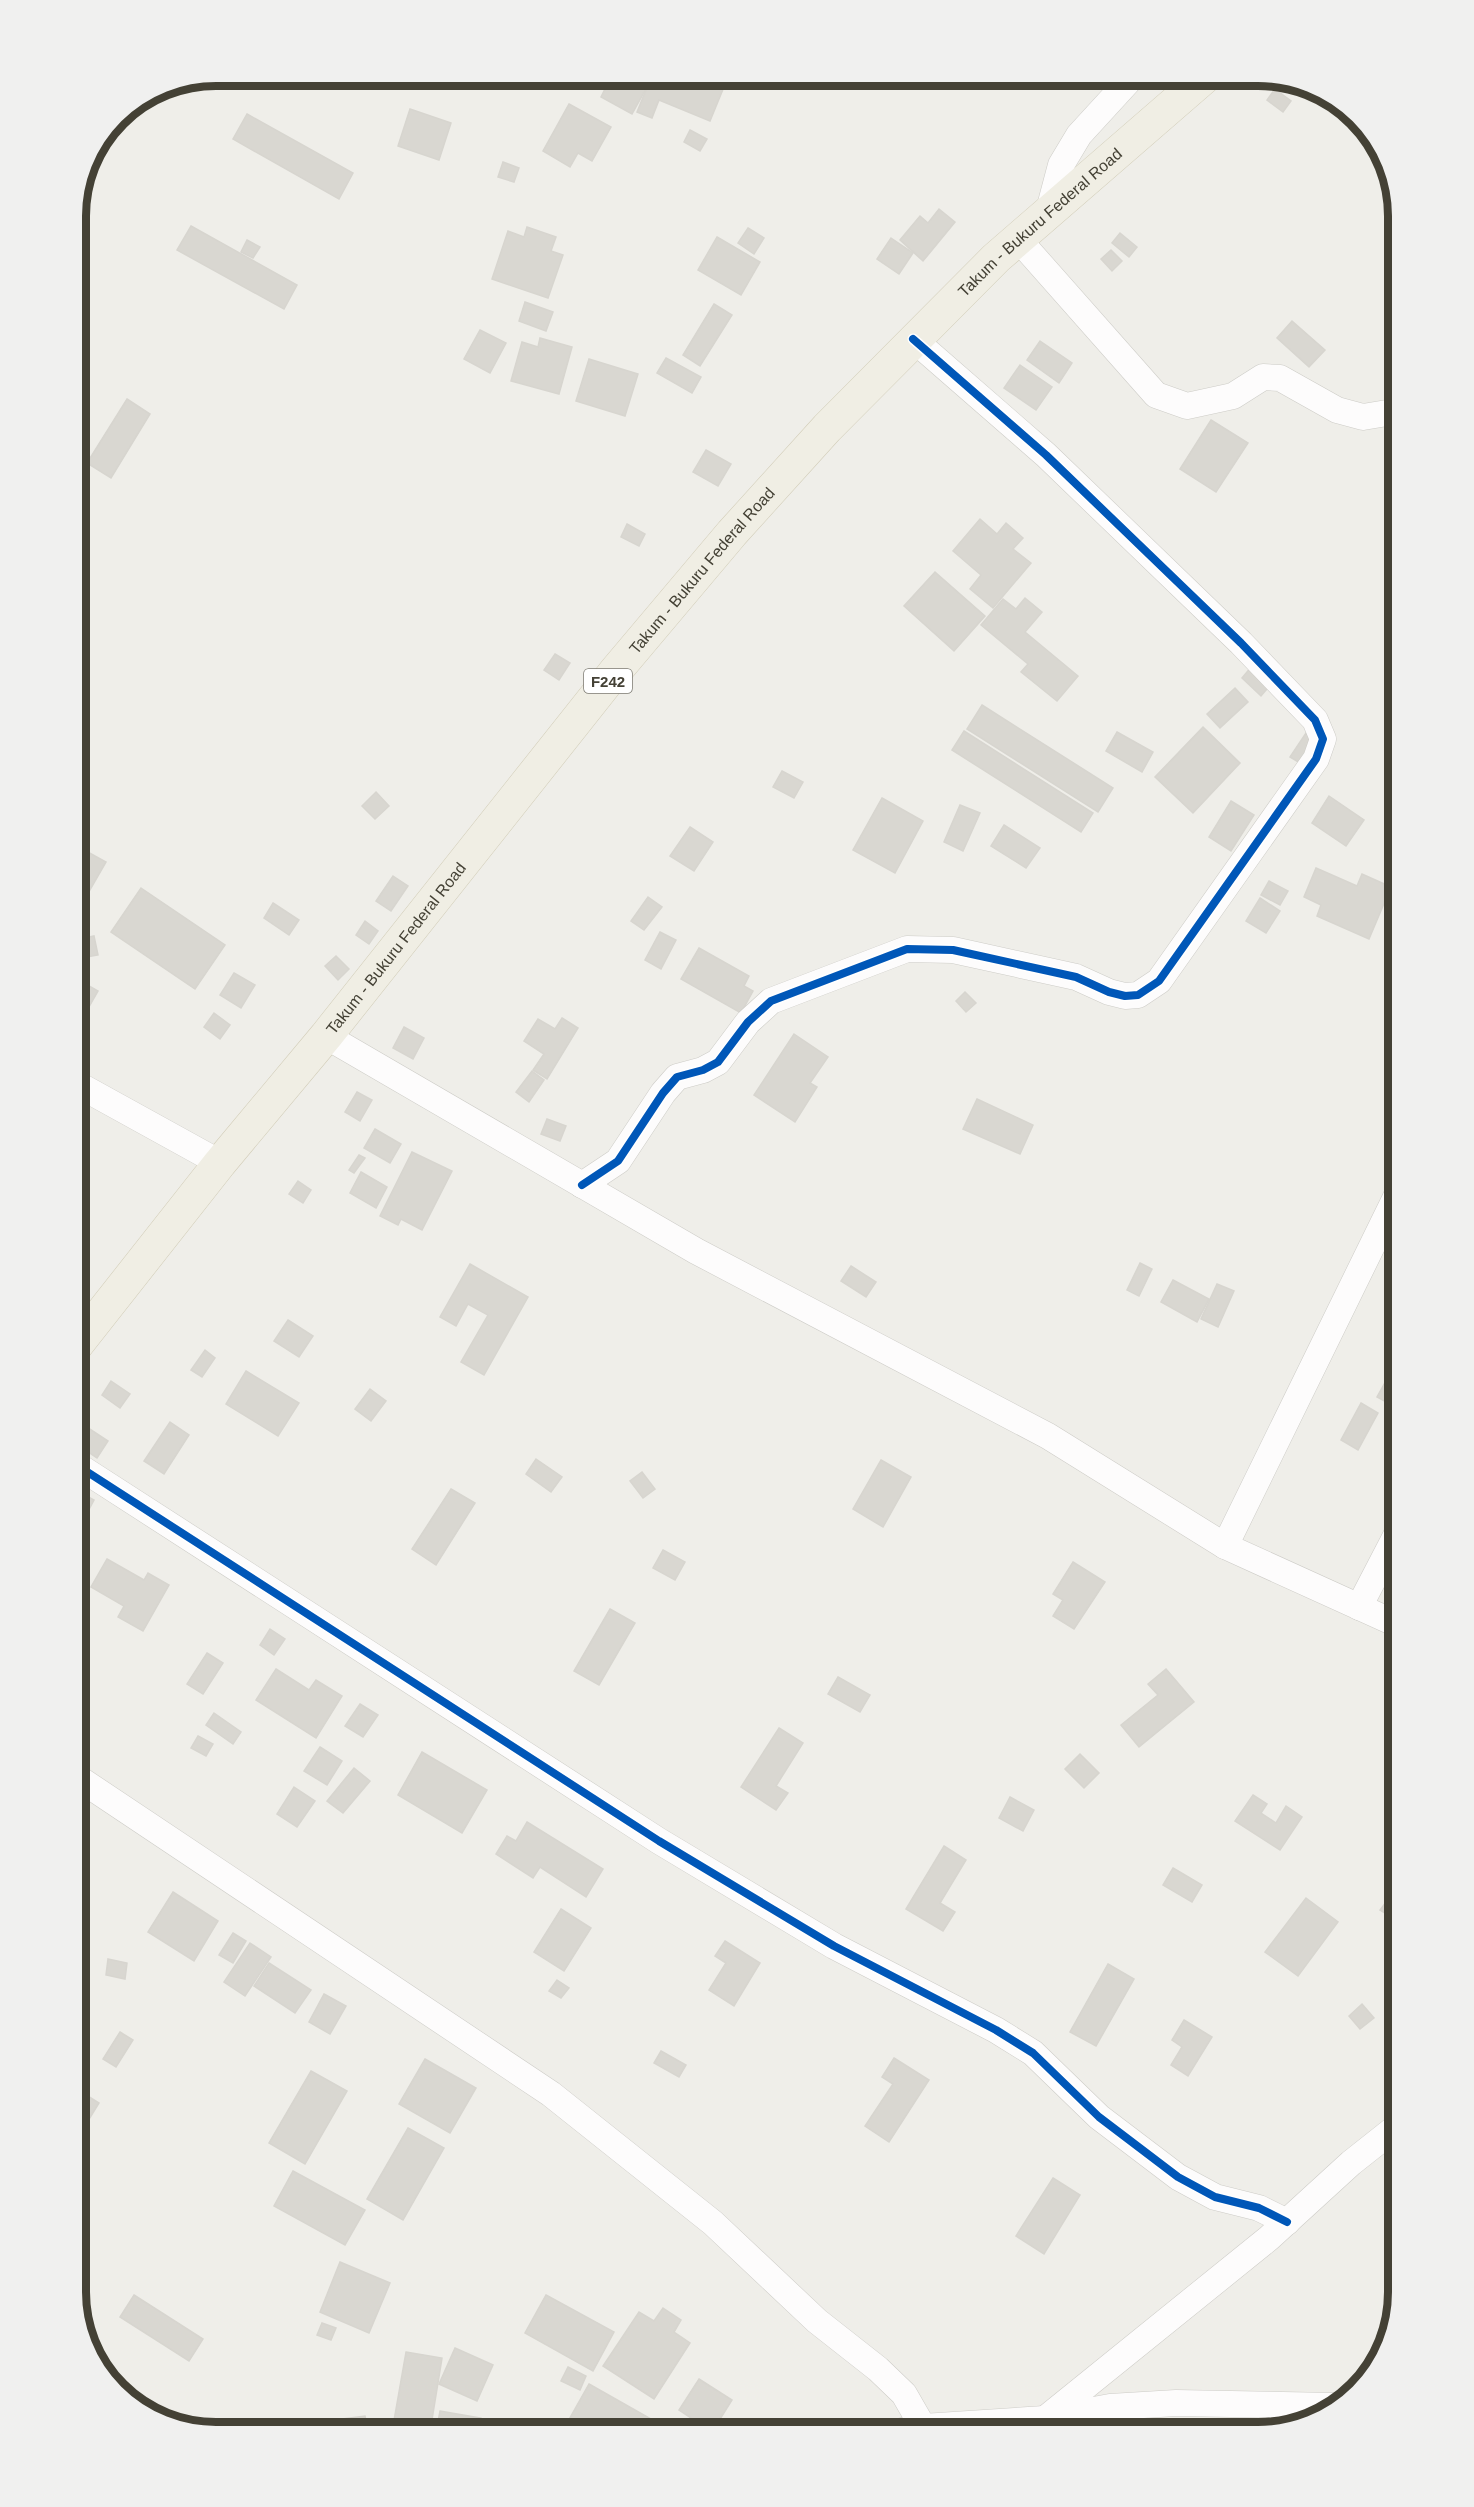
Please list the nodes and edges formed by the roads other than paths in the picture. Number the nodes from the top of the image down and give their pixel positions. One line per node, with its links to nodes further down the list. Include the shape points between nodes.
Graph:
1 (1124, 86): 3 (street, via 1078,135 1060,165)
2 (1194, 86): 3 (main road, Takum - Bukuru Federal Road / F242)
3 (1048, 214): 4 (main road, Takum - Bukuru Federal Road / F242)
4 (1018, 239): 5 (main road, Takum - Bukuru Federal Road / F242); 6 (street, via 1156,395 1187,406 1233,396 1263,377 1280,378 1337,410 1363,417)
5 (913, 339): 7 (main road, Takum - Bukuru Federal Road / F242, via 732,533 614,673); 10 (street, via 1046,455 1315,720 1323,739 1316,759 1159,981 1147,992 1125,996 1076,977 953,950 908,949 771,1001 748,1022 718,1062 677,1077 618,1161)
6 (1388, 413)
7 (326, 1036): 9 (main road, Takum - Bukuru Federal Road / F242); 10 (street)
8 (86, 1089): 9 (street)
9 (220, 1163): 12 (main road, Takum - Bukuru Federal Road / F242)
10 (582, 1185): 14 (street, via 696,1251 1048,1436)
11 (1388, 1213): 14 (street)
12 (86, 1333)
13 (86, 1471): 20 (street, via 659,1841 834,1946 1033,2053 1099,2117 1178,2177 1215,2197 1258,2208)
14 (1225, 1545): 16 (street)
15 (1388, 1551): 16 (street)
16 (1359, 1607): 17 (street)
17 (1388, 1620)
18 (86, 1783): 23 (street, via 551,2094 713,2223 817,2322 878,2369 904,2394)
19 (1388, 2134): 20 (street)
20 (1287, 2222): 22 (street)
21 (1320, 2406): 22 (street, via 1176,2403 1110,2407)
22 (1046, 2419): 24 (street); 25 (street)
23 (920, 2422)
24 (1004, 2422)
25 (1041, 2422)

